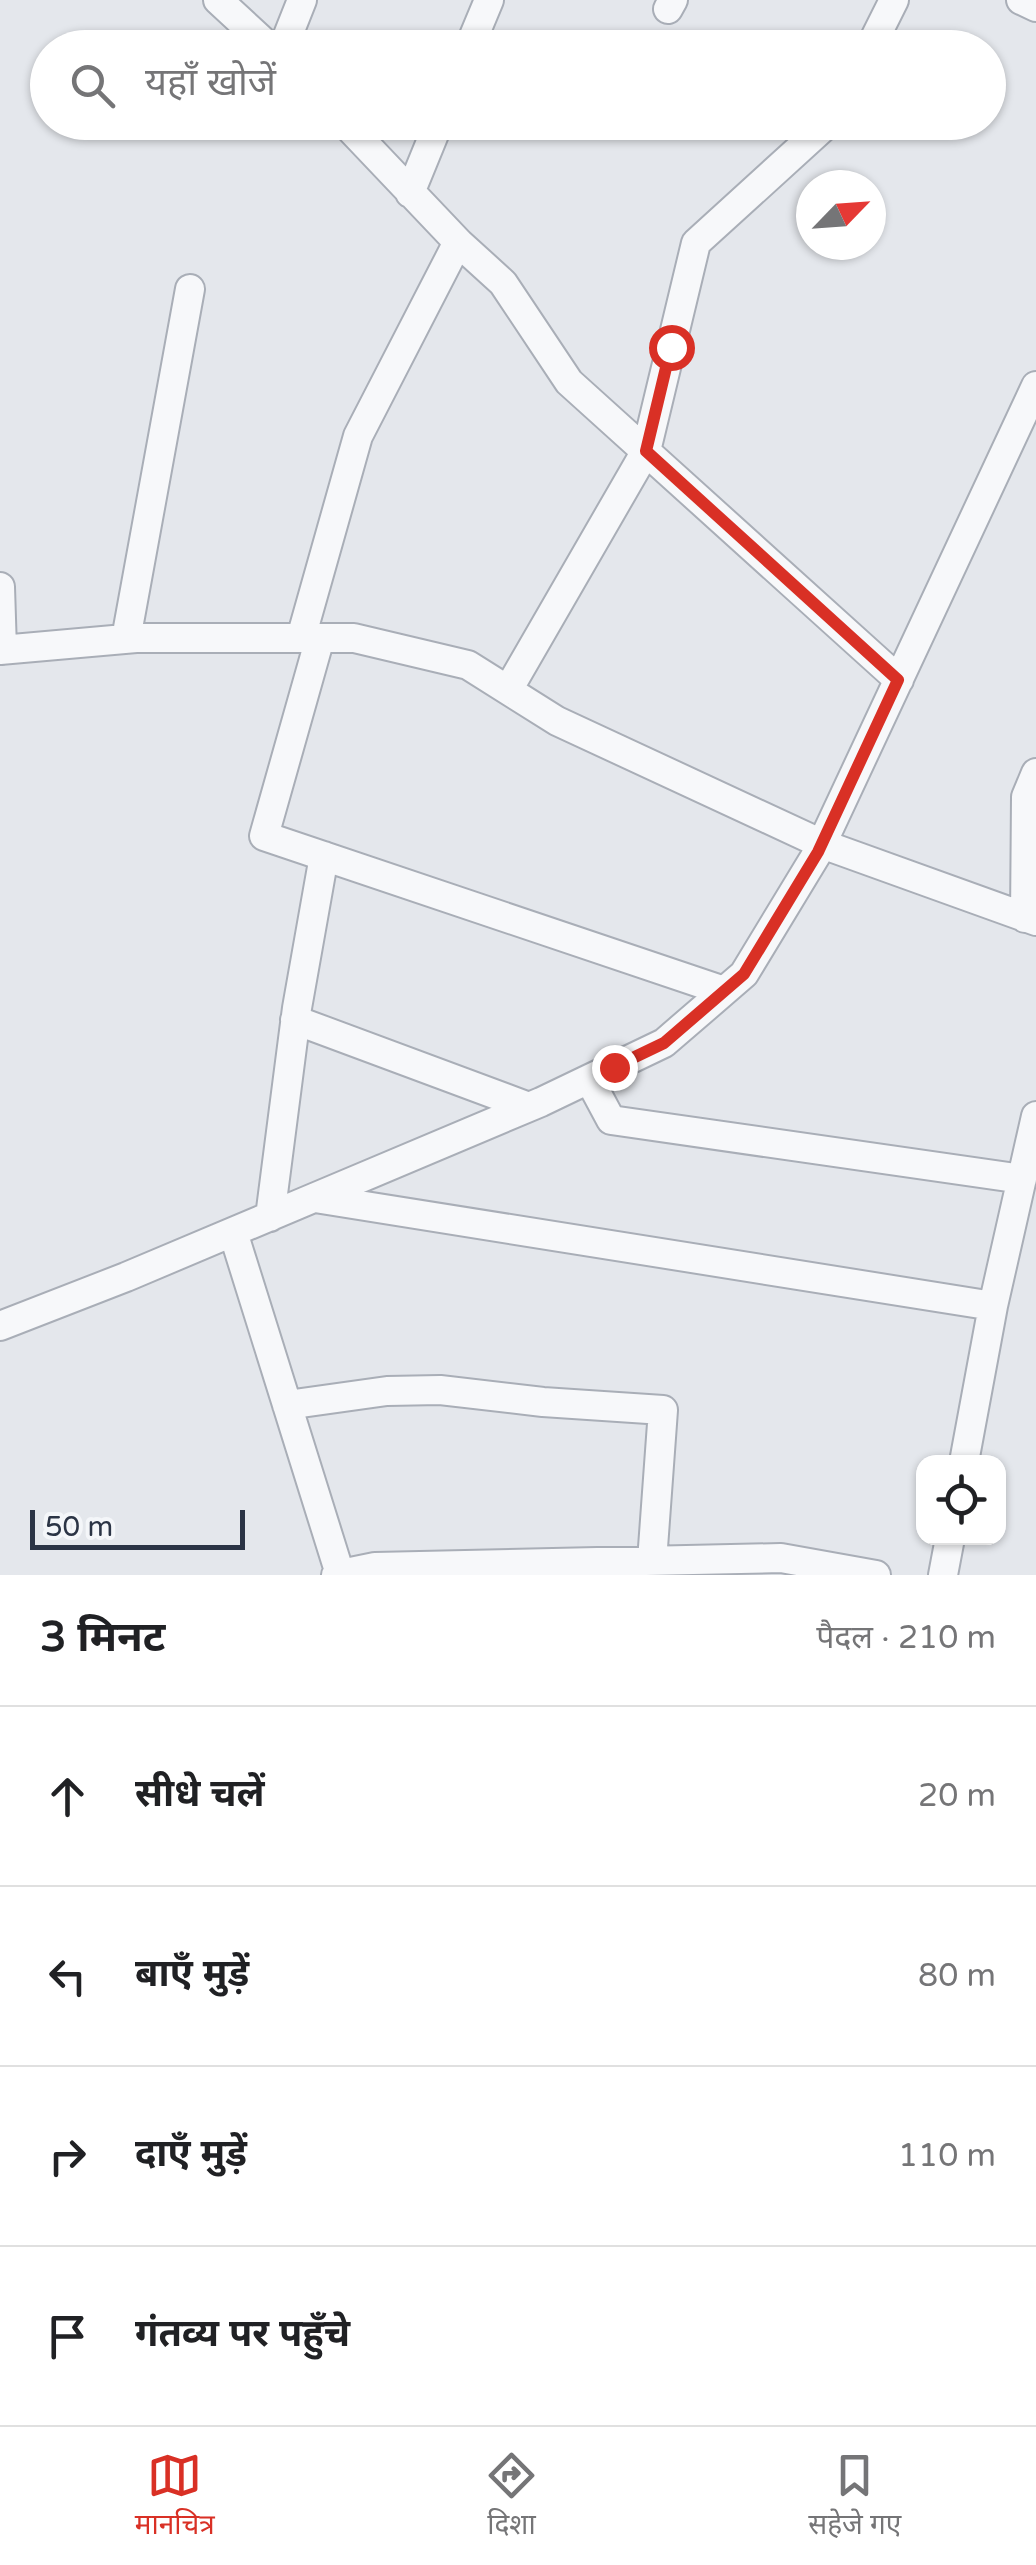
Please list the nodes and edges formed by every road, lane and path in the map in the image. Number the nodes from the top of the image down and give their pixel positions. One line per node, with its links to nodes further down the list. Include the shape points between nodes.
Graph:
1 (218, 0): 7 (street)
2 (302, 0): 8 (street)
3 (489, 0): 9 (street)
4 (894, 0): 10 (street)
5 (1021, 0): 6 (street)
6 (1036, 7)
7 (250, 30)
8 (290, 30)
9 (478, 30)
10 (879, 30)
11 (361, 140): 14 (street)
12 (432, 140): 14 (street)
13 (809, 140): 18 (street, via 696,243)
14 (410, 193): 15 (street)
15 (458, 242): 18 (street, via 503,283 570,382); 21 (street, via 358,436)
16 (190, 289): 20 (street)
17 (1036, 386): 23 (street)
18 (646, 451): 23 (street); 24 (street)
19 (0, 587): 22 (street)
20 (126, 638): 21 (street); 22 (street)
21 (310, 638): 24 (street, via 354,638 468,665); 27 (street, via 264,836)
22 (1, 650)
23 (898, 680): 26 (street)
24 (508, 690): 26 (street, via 557,722)
25 (1036, 773): 28 (street, via 1026,797)
26 (822, 844): 28 (street); 29 (street, via 744,974)
27 (324, 856): 29 (street); 30 (street)
28 (1030, 920)
29 (724, 991): 31 (street, via 664,1043)
30 (295, 1020): 32 (street); 36 (street)
31 (589, 1079): 32 (street); 34 (street, via 611,1120)
32 (530, 1107): 35 (street)
33 (1036, 1116): 34 (street)
34 (1022, 1179): 38 (street)
35 (314, 1198): 36 (street); 38 (street)
36 (270, 1216): 37 (street)
37 (233, 1232): 39 (street); 40 (street)
38 (993, 1306): 41 (street)
39 (0, 1326)
40 (287, 1405): 43 (street, via 387,1390 440,1390 663,1410); 45 (street)
41 (965, 1455)
42 (949, 1545): 47 (street)
43 (653, 1568): 44 (street); 46 (street, via 780,1558)
44 (432, 1570): 45 (street, via 375,1567)
45 (338, 1574)
46 (876, 1575)
47 (943, 1575)

